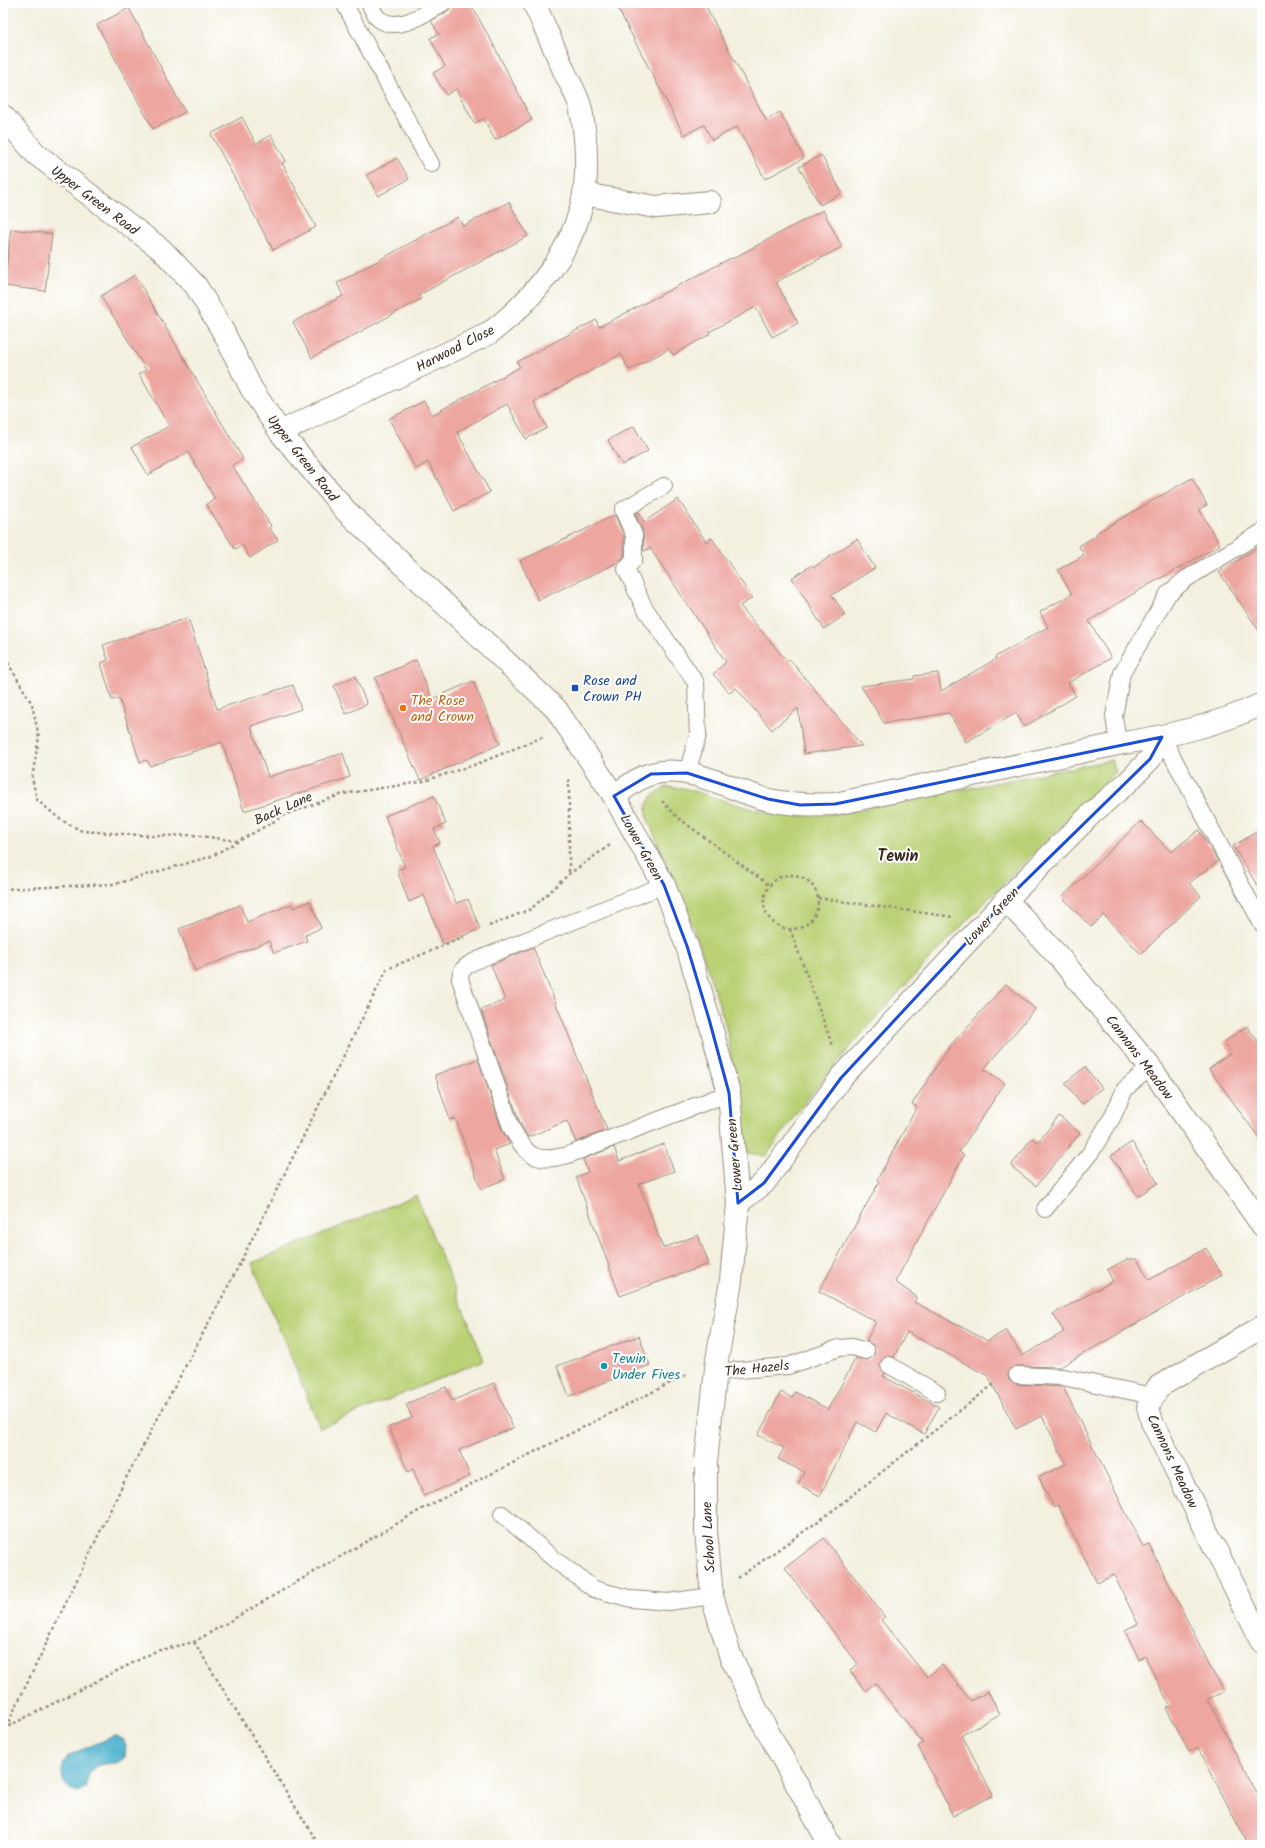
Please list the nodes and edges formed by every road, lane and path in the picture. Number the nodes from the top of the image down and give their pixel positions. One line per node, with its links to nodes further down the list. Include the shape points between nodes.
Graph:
1 (344, 3): 6 (lane)
2 (370, 3): 3 (lane, via 378,18 386,23 406,23)
3 (443, 3)
4 (534, 3): 7 (street, Harwood Close, via 580,105 586,146)
5 (3, 116): 9 (street, Upper Green Road, via 36,154 162,250 196,286 224,333 251,388)
6 (431, 164)
7 (584, 194): 8 (street, via 656,207); 9 (street, Harwood Close, via 573,231 551,269 531,297 510,318 488,334)
8 (710, 202)
9 (280, 432): 14 (street, Upper Green Road, via 346,511 556,709)
10 (664, 486): 18 (lane, via 623,510 634,535 634,560 626,569 644,606 696,683 698,735)
11 (1262, 532): 16 (lane, via 1186,579 1168,594 1122,673 1114,716)
12 (3, 659): 22 (path, via 8,663 32,704 39,737 32,778 37,800 61,820 82,832 154,836 193,835)
13 (1262, 704): 15 (street, via 1205,726)
14 (568, 726): 20 (street, Upper Green Road); 22 (path, Back Lane, via 497,756 421,782 344,794 287,814)
15 (1162, 737): 16 (street); 28 (street, Lower Green, via 1150,759 1128,782 1091,814); 29 (lane)
16 (1118, 744): 18 (street, via 835,804 800,805 768,799)
17 (568, 772): 23 (path)
18 (686, 773): 19 (street, via 666,772)
19 (640, 778): 20 (street); 25 (path, via 677,817)
20 (614, 796): 21 (street, Lower Green)
21 (633, 828): 23 (path); 24 (street, Lower Green)
22 (238, 841): 26 (path, Back Lane, via 212,856 115,884)
23 (570, 874): 31 (path, via 531,908)
24 (664, 885): 36 (street, Lower Green, via 687,946); 36 (lane, via 489,955 464,967 460,972 460,980 511,1127 522,1147 533,1156 550,1160 568,1155)
25 (770, 886): 27 (path, via 778,878 796,875 810,882); 32 (path, via 765,898 767,914 773,921)
26 (3, 889)
27 (818, 898): 30 (path, via 961,918); 32 (path, via 816,914 809,922)
28 (1006, 900): 30 (street, Lower Green); 34 (street, Cannons Meadow, via 1064,962)
29 (1262, 924)
30 (982, 926): 35 (street, Lower Green)
31 (488, 927)
32 (790, 929): 35 (path, via 834,1050)
33 (466, 936): 51 (path, via 387,969 235,1273 126,1478)
34 (1150, 1067): 38 (lane, via 1125,1089 1113,1116 1091,1152); 39 (street, Cannons Meadow)
35 (841, 1078): 37 (street, Lower Green, via 764,1182)
36 (729, 1093): 37 (street, Lower Green)
37 (738, 1203): 43 (street, School Lane, via 731,1281)
38 (1045, 1209)
39 (1262, 1224)
40 (1262, 1327): 46 (street, Cannons Meadow, via 1158,1387)
41 (866, 1351): 43 (lane, The Hazels, via 839,1348 788,1366)
42 (889, 1365): 45 (lane)
43 (716, 1366): 48 (street, School Lane, via 706,1461 706,1531); 49 (path, via 422,1509)
44 (1017, 1375): 46 (lane, via 1063,1377); 48 (path, via 993,1385 827,1515)
45 (937, 1393)
46 (1152, 1396): 50 (street, Cannons Meadow, via 1148,1407 1152,1422)
47 (502, 1514): 48 (lane, via 555,1560 594,1589 632,1599 668,1602)
48 (712, 1596): 53 (street, School Lane, via 730,1655 761,1719)
49 (194, 1642): 51 (path, via 156,1651); 52 (path)
50 (1262, 1642)
51 (4, 1728)
52 (319, 1845)
53 (830, 1845)

